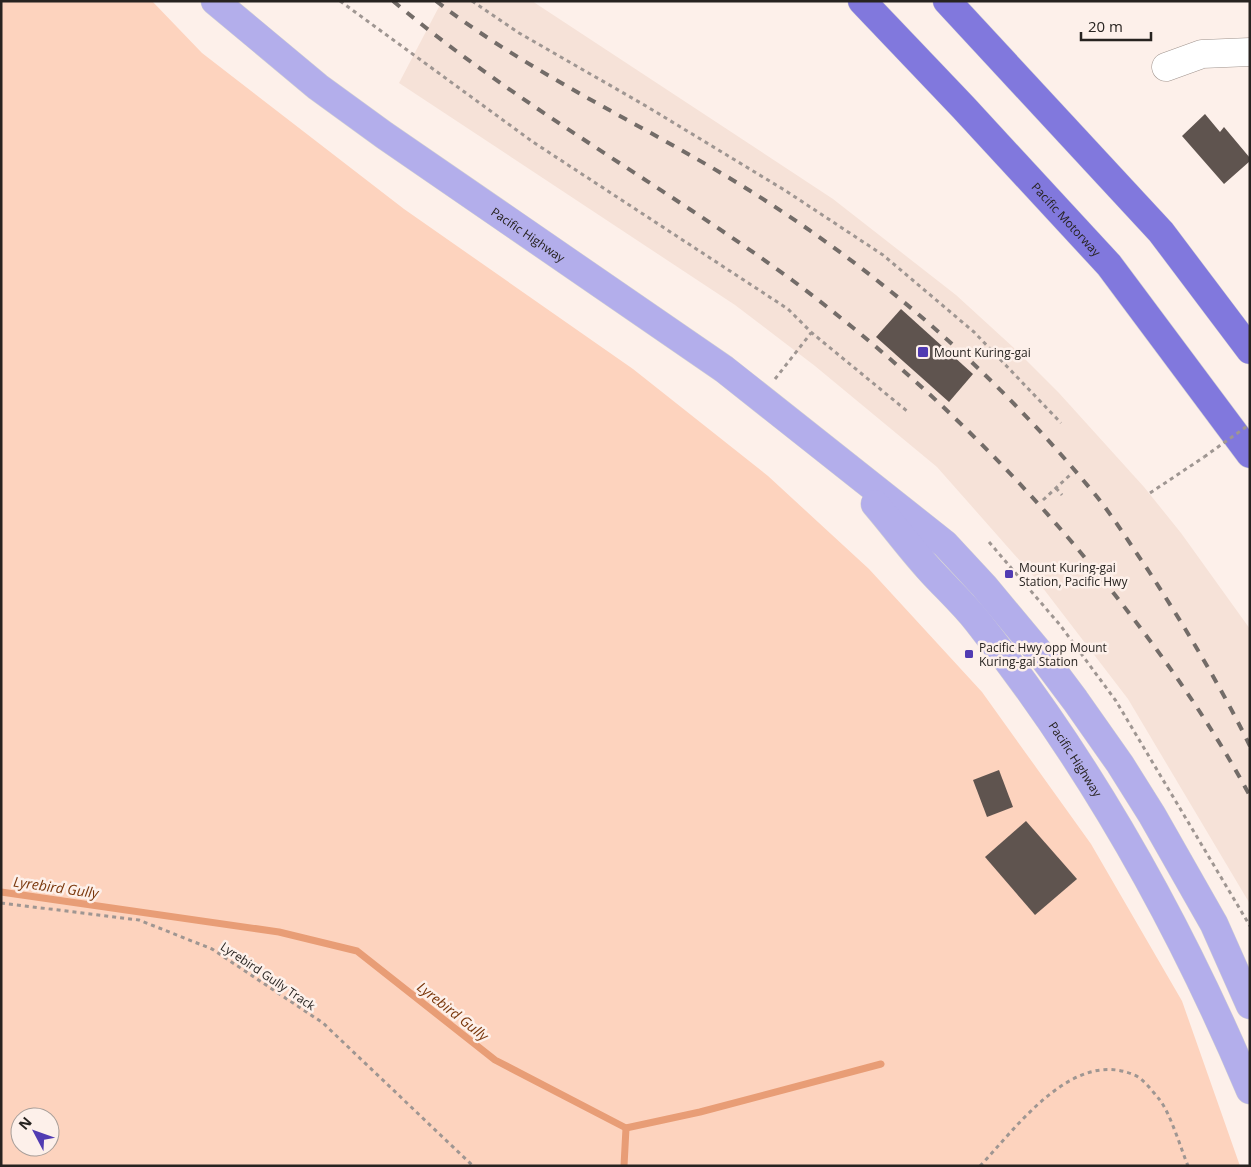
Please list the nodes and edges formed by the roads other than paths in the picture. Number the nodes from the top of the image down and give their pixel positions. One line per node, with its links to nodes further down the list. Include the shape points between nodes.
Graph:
1 (215, 1): 8 (main road, Pacific Highway, via 318,87 675,334 760,397)
2 (862, 1): 7 (highway, Pacific Motorway, via 1109,265)
3 (947, 1): 6 (highway, via 1161,232)
4 (1250, 52): 5 (street, via 1202,54)
5 (1166, 67)
6 (1250, 350)
7 (1250, 454)
8 (844, 466): 9 (main road, Pacific Highway, via 945,544 984,586 1076,700 1152,815 1214,924); 10 (main road, Pacific Highway, via 976,619 1065,742 1132,849 1180,936)
9 (1250, 1005)
10 (1250, 1090)

